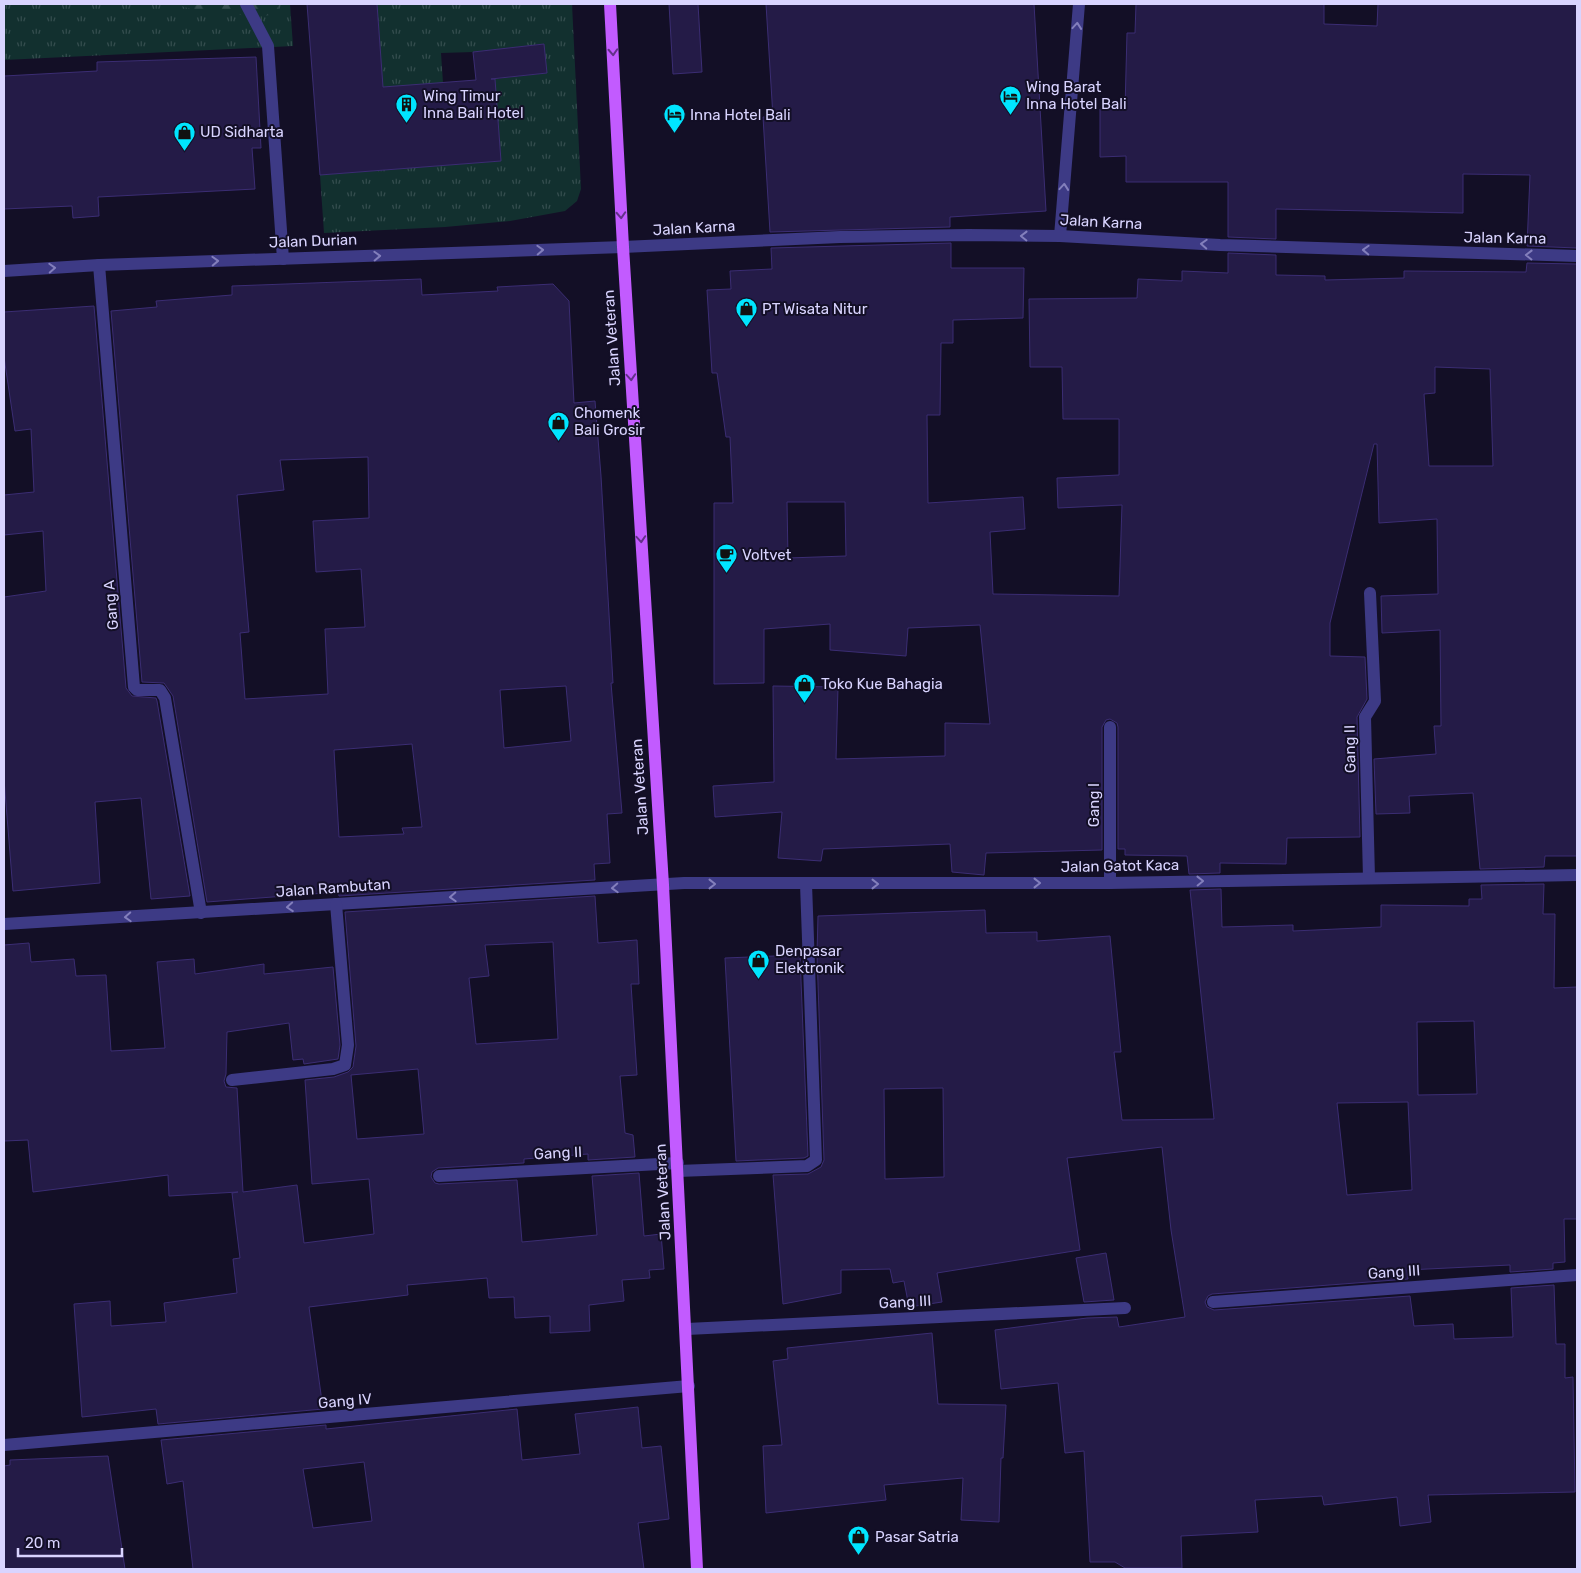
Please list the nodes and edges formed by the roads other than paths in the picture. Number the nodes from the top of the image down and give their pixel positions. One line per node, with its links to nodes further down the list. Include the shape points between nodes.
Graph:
1 (246, 4): 7 (street, via 268,46)
2 (610, 4): 5 (main road, Jalan Veteran, one-way to 5)
3 (1079, 4): 4 (street, one-way to 3)
4 (1060, 236): 5 (street, Jalan Karna, one-way to 5, via 840,237); 6 (street, Jalan Karna, one-way to 4)
5 (623, 247): 7 (street, Jalan Durian, one-way to 5); 16 (main road, Jalan Veteran, one-way to 16)
6 (1577, 256)
7 (283, 259): 8 (street, Jalan Durian, one-way to 7)
8 (99, 265): 9 (street, Jalan Durian, one-way to 8); 18 (street, Gang A, via 134,687 140,691 160,690 165,698)
9 (4, 271)
10 (1370, 593): 13 (street, Gang II, via 1374,701 1365,717)
11 (1110, 727): 14 (street, Gang I)
12 (1577, 875): 13 (street, Jalan Gatot Kaca)
13 (1370, 878): 14 (street, Jalan Gatot Kaca, one-way to 13)
14 (1110, 883): 15 (street, Jalan Gatot Kaca, one-way to 14)
15 (806, 884): 16 (street, Jalan Gatot Kaca, one-way to 15); 21 (street, Gang II, via 816,1160 807,1166)
16 (664, 885): 17 (street, Jalan Rambutan, one-way to 17); 21 (main road, Jalan Veteran)
17 (336, 904): 18 (street, Jalan Rambutan, one-way to 18); 20 (street, via 348,1045 345,1065)
18 (201, 913): 19 (street, Jalan Rambutan, one-way to 19)
19 (4, 924)
20 (232, 1080)
21 (678, 1168): 22 (street, Gang II); 26 (main road, Jalan Veteran)
22 (439, 1176)
23 (1577, 1275): 24 (street, Gang III)
24 (1213, 1302)
25 (1125, 1308): 26 (street, Gang III)
26 (687, 1329): 27 (main road, Jalan Veteran)
27 (689, 1386): 28 (street, Gang IV); 29 (main road, Jalan Veteran)
28 (4, 1446)
29 (697, 1569)

